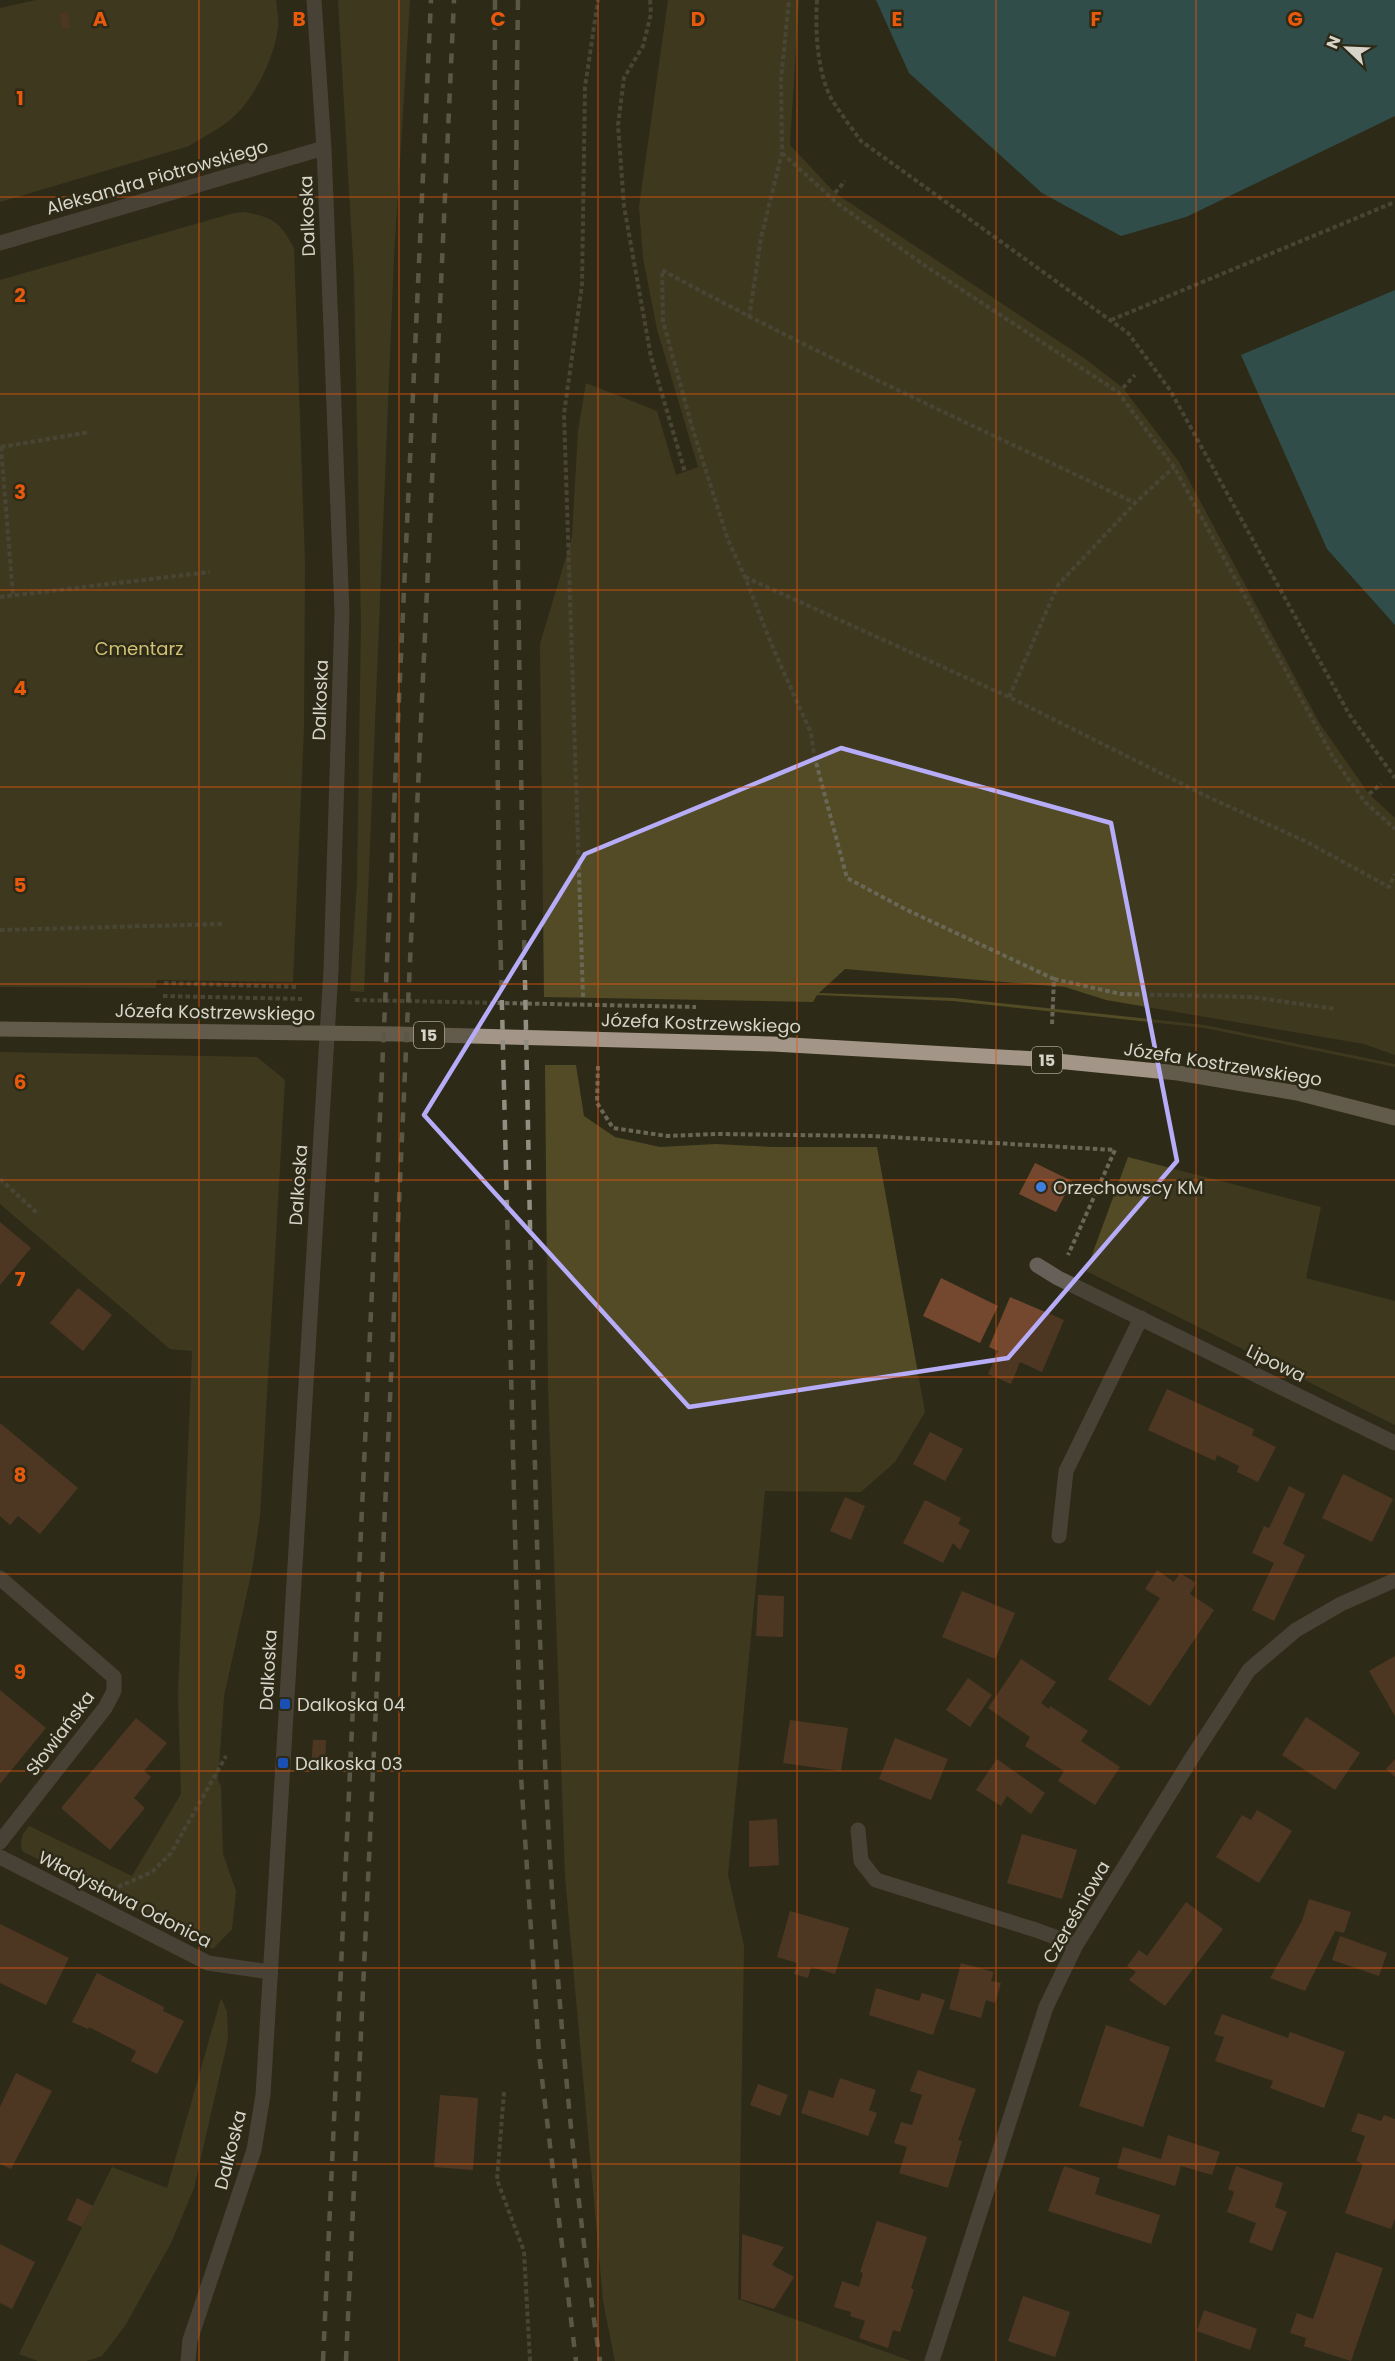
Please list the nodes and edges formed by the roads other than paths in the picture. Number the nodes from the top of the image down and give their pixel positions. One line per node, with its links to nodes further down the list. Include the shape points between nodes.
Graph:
1 (314, 0): 2 (street, Dalkoska)
2 (324, 148): 3 (street, Aleksandra Piotrowskiego); 16 (street, Dalkoska, via 342,613 331,970)
3 (0, 243)
4 (0, 1029): 5 (main road, Józefa Kostrzewskiego / 15, via 773,1044 1036,1059 1178,1073 1298,1093)
5 (1395, 1118)
6 (1037, 1265): 7 (street, Lipowa)
7 (1141, 1318): 8 (street, Lipowa); 9 (street, via 1066,1471)
8 (1395, 1443)
9 (1059, 1536)
10 (0, 1578): 13 (street, Słowiańska, via 114,1677 114,1691 105,1708)
11 (1395, 1580): 15 (street, Czereśniowa, via 1296,1630 1249,1670)
12 (858, 1830): 15 (street, via 861,1861 876,1880)
13 (0, 1842)
14 (0, 1857): 16 (street, Władysława Odonica, via 208,1963)
15 (1076, 1946): 18 (street, Czereśniowa, via 1046,2007)
16 (270, 1972): 17 (street, Dalkoska, via 263,2095 254,2150 190,2340)
17 (188, 2361)
18 (932, 2361)

